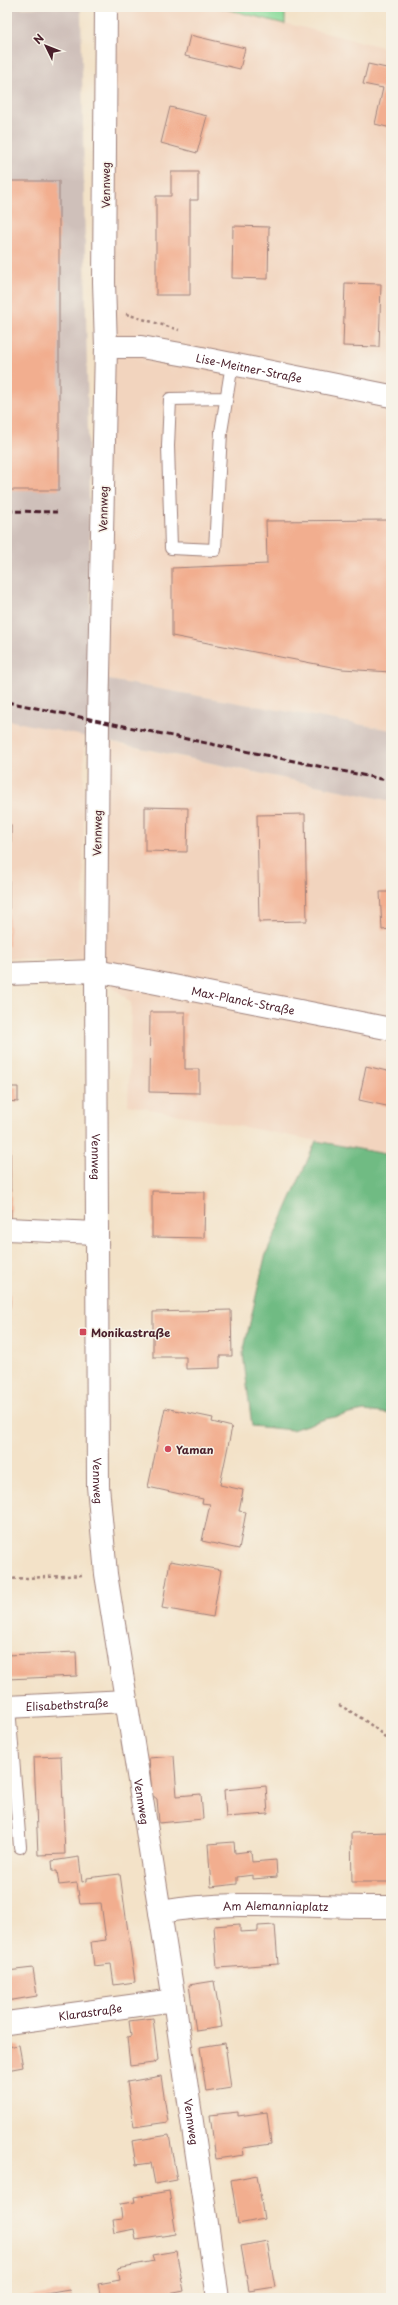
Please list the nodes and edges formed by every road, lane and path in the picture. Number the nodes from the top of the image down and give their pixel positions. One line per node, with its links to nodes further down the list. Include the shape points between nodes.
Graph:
1 (106, 7): 2 (street, Vennweg)
2 (106, 347): 3 (street, Lise-Meitner-Straße, via 141,347); 6 (street, Vennweg, via 98,721)
3 (232, 364): 4 (street, Lise-Meitner-Straße); 5 (lane)
4 (391, 396)
5 (226, 398): 5 (lane, via 221,432 215,550 171,548 168,446 170,399)
6 (96, 971): 7 (street, Max-Planck-Straße); 8 (street, Max-Planck-Straße); 10 (street, Vennweg)
7 (7, 974)
8 (391, 1029)
9 (7, 1229): 10 (street)
10 (96, 1234): 11 (street, Vennweg, via 98,1486)
11 (106, 1574): 12 (path); 13 (street, Vennweg)
12 (7, 1579)
13 (126, 1700): 15 (street, Elisabethstraße); 19 (street, Vennweg)
14 (339, 1705): 16 (path, via 379,1730)
15 (8, 1707): 17 (lane, Elisabethstraße)
16 (391, 1743)
17 (20, 1847)
18 (391, 1906): 19 (street, Am Alemanniaplatz, via 276,1905 176,1909)
19 (160, 1912): 20 (street, Vennweg)
20 (174, 2000): 21 (street, Klarastraße); 22 (street, Vennweg)
21 (7, 2023)
22 (218, 2298)

